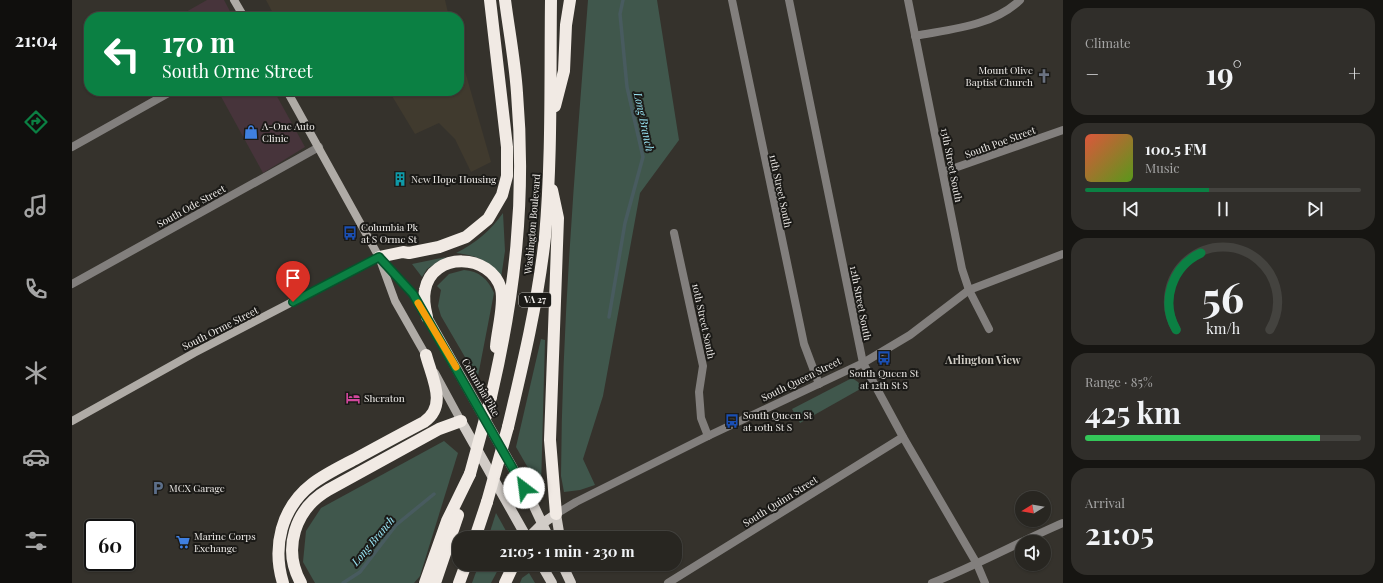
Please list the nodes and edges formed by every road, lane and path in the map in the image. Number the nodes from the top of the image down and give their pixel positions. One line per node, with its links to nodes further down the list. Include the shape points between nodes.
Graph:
1 (234, 0): 11 (main road)
2 (490, 0): 24 (highway, via 508,147 502,195 482,225 458,241 409,253)
3 (493, 0): 19 (highway, VA 27, via 505,48)
4 (505, 0): 19 (highway, via 517,93)
5 (551, 0): 15 (highway, Washington Boulevard / VA 27)
6 (570, 0): 15 (highway, via 564,71)
7 (732, 0): 31 (street, 11th Street South, via 804,344)
8 (789, 0): 30 (street, 12th Street South)
9 (908, 0): 12 (street, 13th Street South)
10 (1020, 0): 12 (street, via 1010,10 989,19)
11 (241, 12)
12 (916, 36): 21 (street, 13th Street South)
13 (163, 96): 17 (street)
14 (290, 96): 18 (main road, Columbia Pike)
15 (550, 124): 20 (highway, Washington Boulevard / VA 27)
16 (1063, 130): 21 (street, South Poe Street)
17 (72, 147)
18 (319, 147): 24 (main road, Columbia Pike); 25 (street, South Ode Street)
19 (519, 150): 32 (highway, Washington Boulevard / VA 27, via 520,211 515,270)
20 (548, 171): 38 (highway, via 558,218 550,434); 41 (highway, Washington Boulevard / VA 27, bridge, via 538,285 508,427)
21 (943, 172): 26 (street, 13th Street South, via 962,270)
22 (674, 233): 35 (street, 10th Street South, via 703,366 698,392 701,418)
23 (1063, 254): 26 (street, South Queen Street)
24 (379, 257): 27 (main road, Columbia Pike, via 413,294); 29 (main road, Columbia Pike, via 395,301); 33 (main road, South Orme Street, via 194,353)
25 (72, 284)
26 (969, 290): 28 (street, 13th Street South); 30 (street, South Queen Street, via 910,335)
27 (427, 317): 32 (highway, via 425,289 441,266 457,262 474,263 495,277 501,288 502,298); 39 (main road, Columbia Pike)
28 (989, 329)
29 (426, 355): 34 (main road, Columbia Pike); 52 (highway, via 437,395 436,410 424,422 318,480 298,497 288,512 279,539 277,557)
30 (863, 363): 31 (street, South Queen Street); 36 (street, 12th Street South)
31 (819, 384): 35 (street, South Queen Street)
32 (491, 397): 37 (highway, Washington Boulevard / VA 27, bridge)
33 (72, 421)
34 (461, 421): 42 (main road, Columbia Pike); 53 (highway, via 426,436 328,490 312,502 301,515 293,542 294,562)
35 (708, 436): 38 (street, South Queen Street)
36 (903, 437): 46 (street, 12th Street South); 60 (street, South Quinn Street)
37 (470, 474): 54 (highway, via 447,521); 55 (highway, Washington Boulevard / VA 27)
38 (556, 514): 39 (main road, South Queen Street); 45 (main road)
39 (542, 523): 43 (main road, South Queen Street); 44 (main road, Columbia Pike)
40 (1063, 523): 46 (street)
41 (477, 531)
42 (523, 531)
43 (534, 531)
44 (546, 531)
45 (559, 531)
46 (977, 564): 61 (street); 62 (street, 12th Street South)
47 (463, 571): 56 (highway)
48 (510, 571): 57 (highway)
49 (545, 571): 58 (main road)
50 (566, 571): 59 (main road)
51 (569, 571): 59 (main road)
52 (283, 583)
53 (301, 583)
54 (425, 583)
55 (434, 583)
56 (459, 583)
57 (504, 583)
58 (552, 583)
59 (572, 583)
60 (668, 583)
61 (932, 583)
62 (985, 583)

